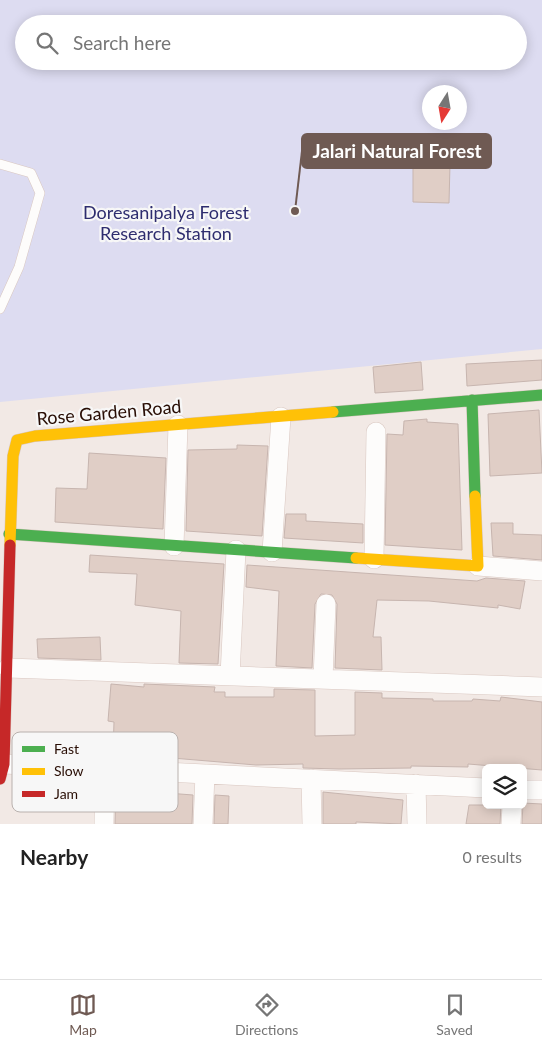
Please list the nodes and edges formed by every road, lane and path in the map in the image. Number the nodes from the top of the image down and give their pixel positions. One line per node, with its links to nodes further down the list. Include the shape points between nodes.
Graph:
1 (0, 164): 2 (lane, via 31,173 40,193 19,267)
2 (0, 309)
3 (542, 395): 4 (street, Rose Garden Road)
4 (472, 400): 5 (street, Rose Garden Road); 13 (street)
5 (282, 417): 6 (street, Rose Garden Road); 11 (street)
6 (178, 425): 8 (street, Rose Garden Road, via 17,440 13,456); 9 (street)
7 (376, 432): 12 (street)
8 (10, 534): 9 (street); 16 (street, Rose Garden Road)
9 (174, 546): 10 (street)
10 (236, 550): 11 (street); 17 (street)
11 (272, 552): 12 (street)
12 (374, 559): 13 (street)
13 (478, 566): 14 (street)
14 (542, 571)
15 (326, 604): 18 (street)
16 (8, 668): 17 (street); 20 (street, Rose Garden Road)
17 (230, 676): 18 (street)
18 (323, 679): 19 (street)
19 (542, 687)
20 (2, 772)
21 (178, 773): 22 (street)
22 (205, 774): 23 (street); 29 (street)
23 (311, 779): 24 (street); 30 (street)
24 (416, 784): 25 (street); 31 (street)
25 (482, 788)
26 (527, 790): 27 (street)
27 (542, 790)
28 (512, 809): 32 (street)
29 (203, 824)
30 (312, 824)
31 (417, 824)
32 (511, 824)

